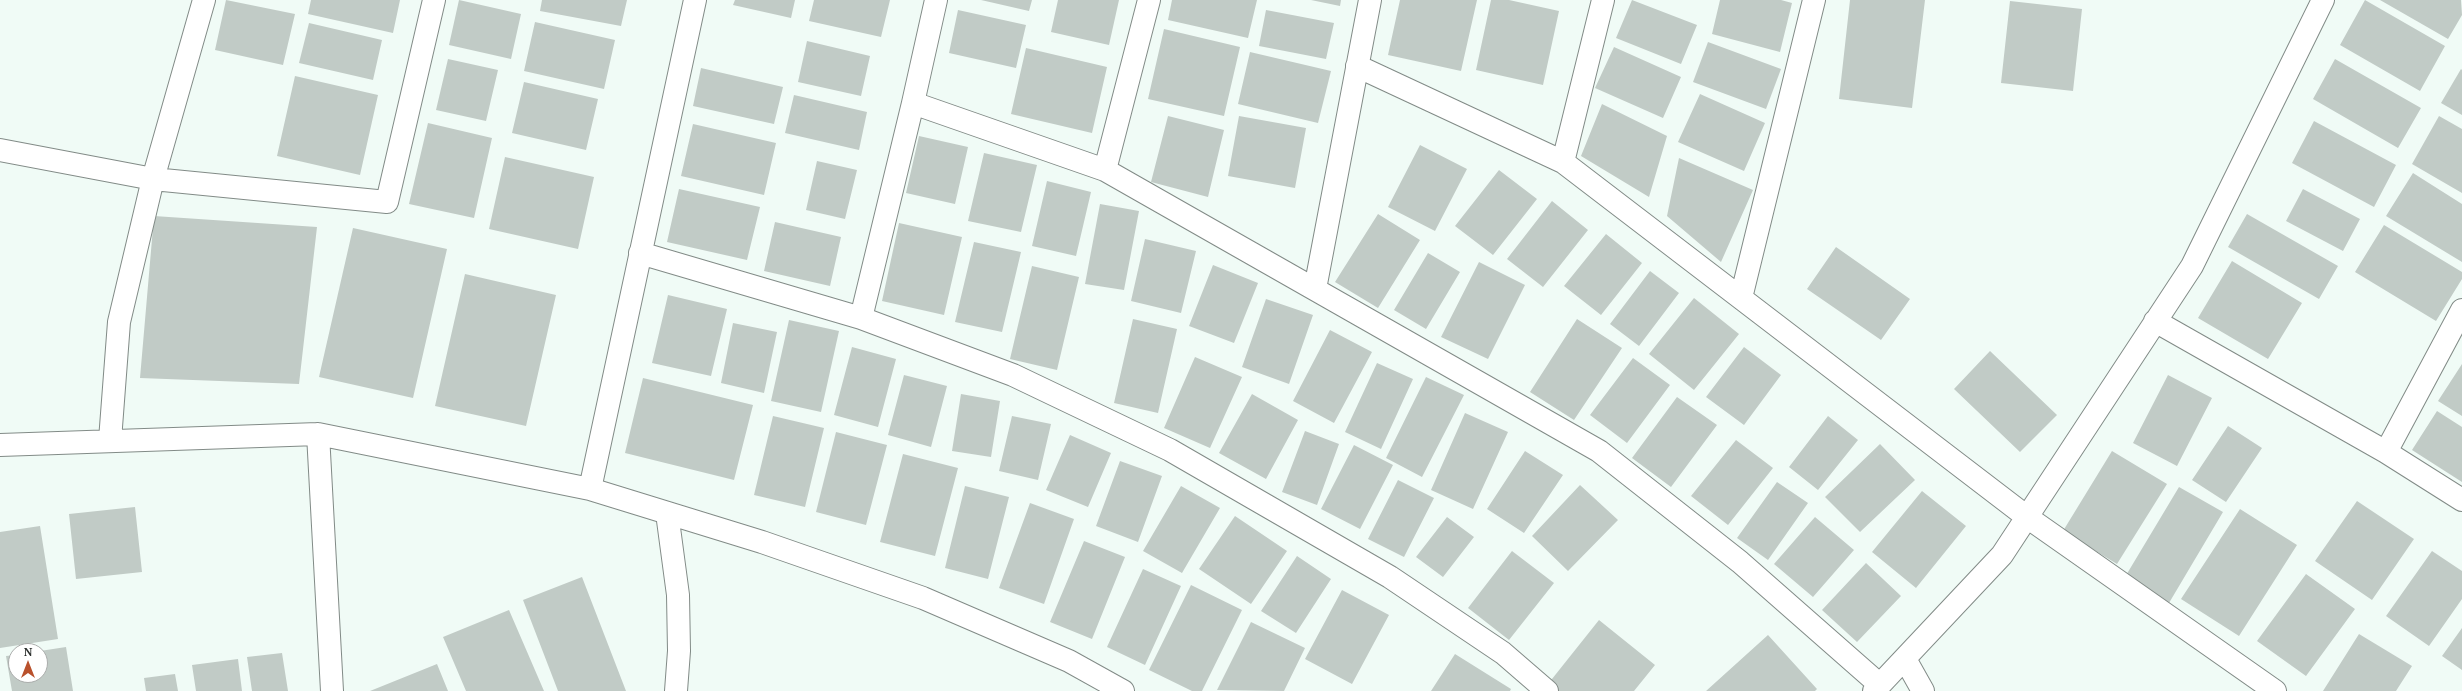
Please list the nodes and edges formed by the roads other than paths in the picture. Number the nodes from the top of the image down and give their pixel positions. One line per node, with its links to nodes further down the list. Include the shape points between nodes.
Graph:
1 (204, 0): 15 (street)
2 (434, 0): 15 (street, via 387,202)
3 (695, 0): 16 (street)
4 (936, 0): 11 (street)
5 (1149, 0): 14 (street)
6 (1370, 0): 10 (street)
7 (1603, 0): 13 (street)
8 (1814, 0): 18 (street)
9 (2323, 0): 21 (street, via 2192,266)
10 (1357, 66): 13 (street); 17 (street)
11 (913, 103): 14 (street); 20 (street)
12 (0, 150): 15 (street)
13 (1563, 162): 18 (street)
14 (1105, 170): 17 (street)
15 (153, 179): 23 (street, via 119,322)
16 (640, 253): 20 (street); 26 (street)
17 (1315, 289): 31 (street, via 1599,451 1740,562)
18 (1741, 298): 29 (street)
19 (2462, 310): 25 (street)
20 (861, 318): 35 (street, via 1013,375 1170,450 1390,577 1503,653)
21 (2155, 321): 25 (street); 29 (street)
22 (318, 434): 23 (street); 26 (street); 32 (street)
23 (110, 440): 24 (street)
24 (0, 445)
25 (2386, 452): 27 (street)
26 (590, 489): 28 (street)
27 (2462, 500)
28 (668, 513): 33 (street, via 678,595 679,651); 34 (street, via 762,542 923,598 1069,661)
29 (2027, 517): 30 (street, via 2002,555); 37 (street)
30 (1905, 659): 31 (street); 36 (street)
31 (1877, 688)
32 (332, 691)
33 (676, 691)
34 (1123, 691)
35 (1548, 691)
36 (1923, 691)
37 (2275, 691)

